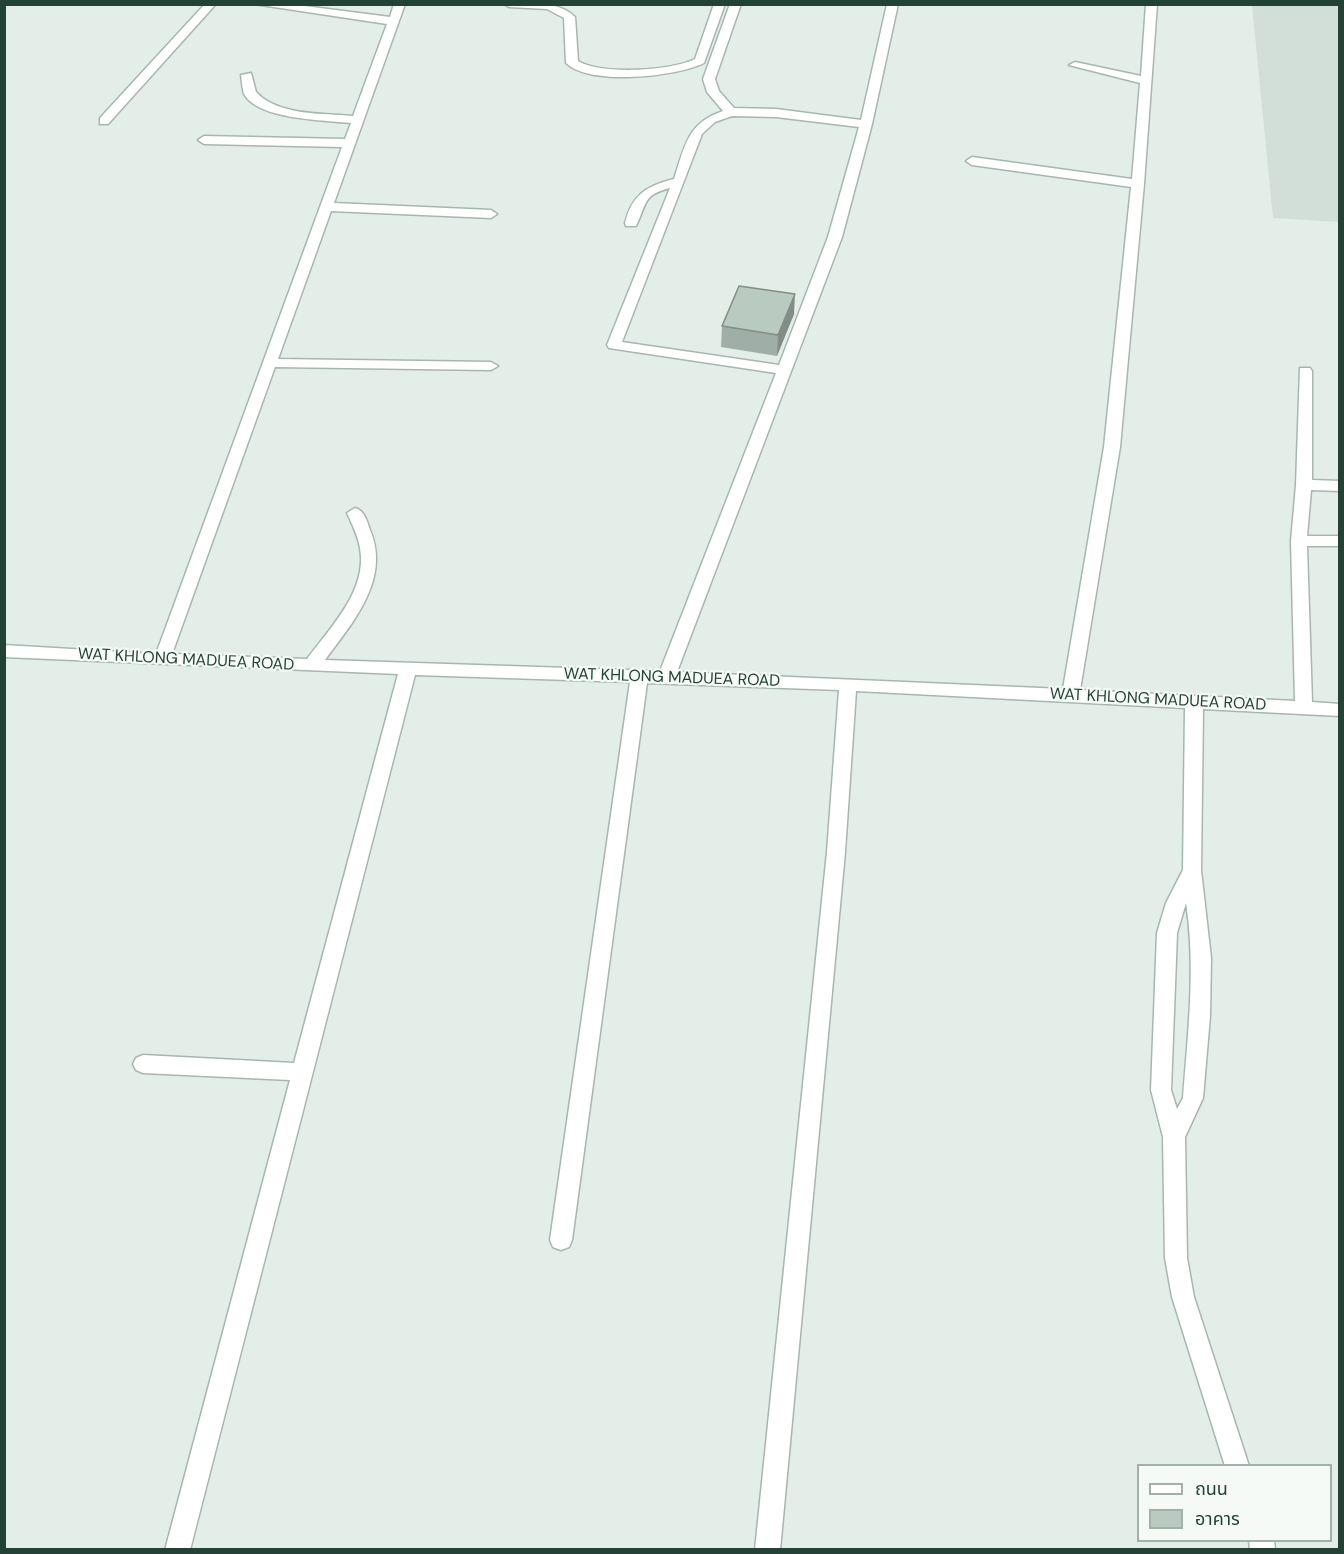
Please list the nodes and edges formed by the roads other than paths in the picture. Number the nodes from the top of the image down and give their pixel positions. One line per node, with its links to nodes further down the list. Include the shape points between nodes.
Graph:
1 (211, 4): 15 (street)
2 (259, 4): 9 (street)
3 (400, 4): 9 (street)
4 (509, 4): 5 (street, via 554,6 564,11 569,17 572,63 585,70 603,71 695,65 700,61)
5 (720, 4)
6 (736, 4): 13 (street, via 709,79 713,92)
7 (893, 4): 16 (street)
8 (1152, 4): 12 (street)
9 (394, 21): 14 (street)
10 (1075, 65): 12 (street)
11 (247, 75): 14 (street, via 250,93 259,103 308,115)
12 (1146, 81): 21 (street)
13 (731, 112): 16 (street); 20 (street, via 711,119 696,134)
14 (358, 120): 18 (street)
15 (104, 121)
16 (866, 124): 27 (street, via 835,237)
17 (204, 140): 18 (street)
18 (349, 142): 22 (street)
19 (972, 161): 21 (street)
20 (680, 182): 24 (street, via 644,193 636,201); 27 (street, via 614,345)
21 (1138, 184): 41 (street, via 1112,447)
22 (327, 207): 23 (street); 25 (street)
23 (491, 214)
24 (632, 223)
25 (270, 363): 26 (street); 35 (street)
26 (491, 366)
27 (783, 370): 39 (street)
28 (1305, 371): 29 (street)
29 (1304, 485): 30 (street); 32 (street)
30 (1340, 486)
31 (356, 513): 36 (street, via 369,550 368,572 357,600)
32 (1299, 541): 33 (street); 43 (street)
33 (1340, 542)
34 (4, 651): 35 (street, WAT KHLONG MADUEA ROAD)
35 (162, 660): 36 (street, WAT KHLONG MADUEA ROAD)
36 (311, 666): 37 (street, WAT KHLONG MADUEA ROAD)
37 (408, 669): 38 (street, WAT KHLONG MADUEA ROAD); 47 (street)
38 (639, 677): 39 (street, WAT KHLONG MADUEA ROAD); 49 (street)
39 (666, 678): 40 (street, WAT KHLONG MADUEA ROAD)
40 (848, 684): 41 (street, WAT KHLONG MADUEA ROAD); 52 (street, via 836,852)
41 (1071, 695): 42 (street, WAT KHLONG MADUEA ROAD)
42 (1194, 702): 43 (street, WAT KHLONG MADUEA ROAD); 45 (street)
43 (1304, 708): 44 (street, WAT KHLONG MADUEA ROAD)
44 (1340, 710)
45 (1192, 870): 48 (street, via 1201,958 1200,1016 1193,1098); 48 (street, via 1167,933 1161,1090)
46 (143, 1064): 47 (street)
47 (303, 1072): 51 (street)
48 (1174, 1137): 50 (street, via 1176,1258 1183,1297)
49 (561, 1240)
50 (1236, 1464)
51 (177, 1550)
52 (767, 1550)

